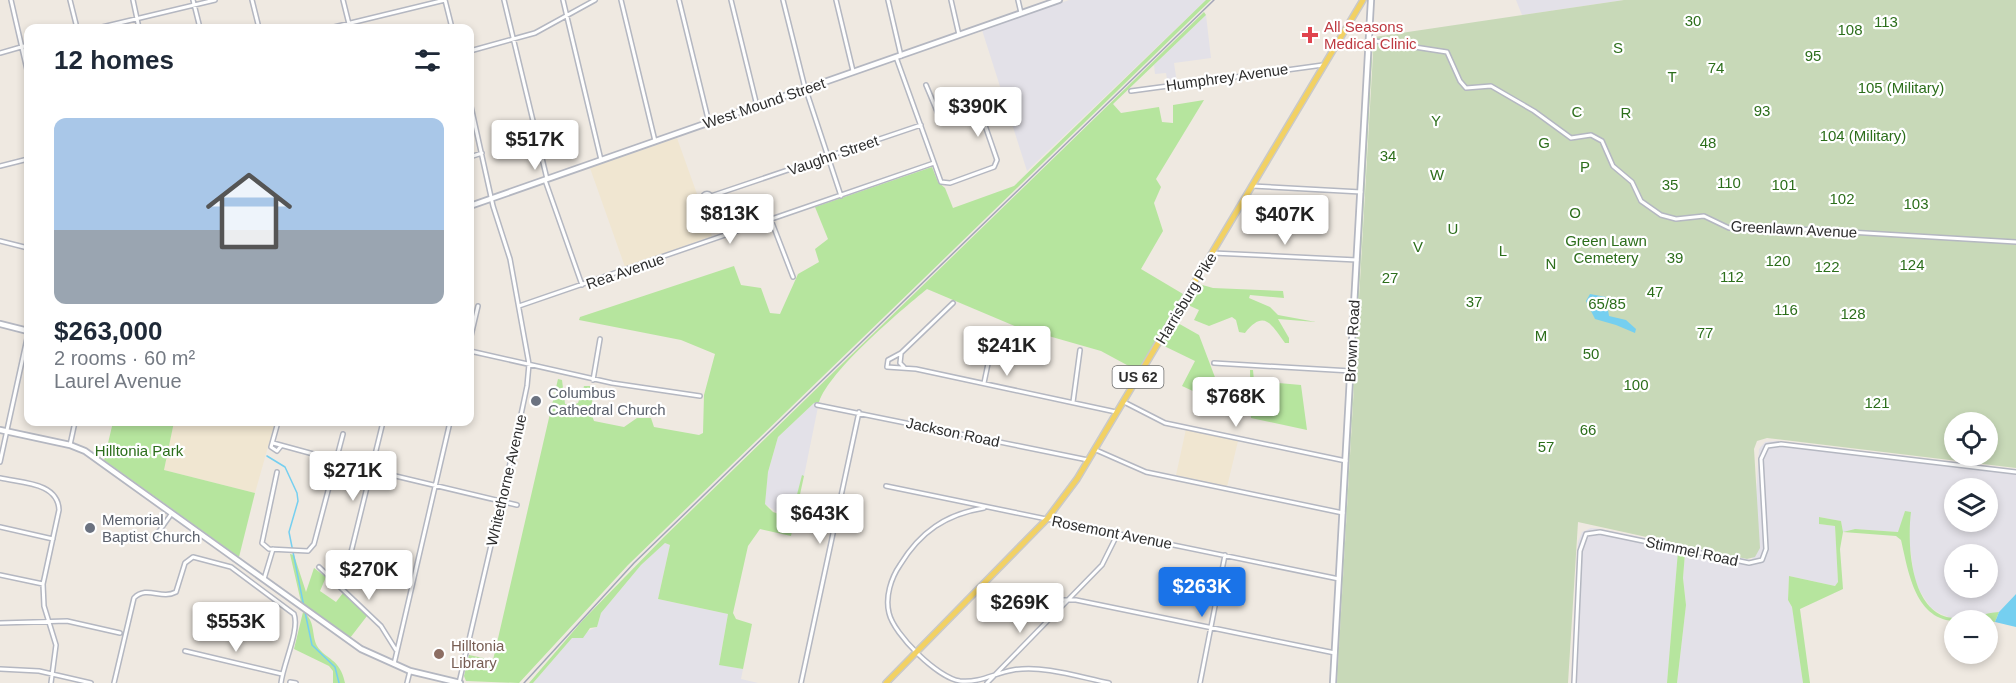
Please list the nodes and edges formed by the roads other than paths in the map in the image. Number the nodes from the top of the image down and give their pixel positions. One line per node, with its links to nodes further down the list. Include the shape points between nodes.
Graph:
1 (11, 0): 38 (street)
2 (70, 0): 27 (street)
3 (133, 0): 26 (street)
4 (193, 0): 23 (street)
5 (215, 0): 23 (street)
6 (252, 0): 31 (street)
7 (343, 0): 32 (street)
8 (445, 0): 33 (street); 34 (street)
9 (504, 0): 36 (street)
10 (563, 0): 25 (street)
11 (595, 0): 25 (street)
12 (621, 0): 52 (street)
13 (679, 0): 50 (street)
14 (731, 0): 48 (street)
15 (783, 0): 46 (street)
16 (836, 0): 44 (street)
17 (888, 0): 42 (street)
18 (951, 0): 35 (street)
19 (1018, 0): 24 (street)
20 (1059, 0): 24 (street, West Mound Street)
21 (1363, 0): 43 (main road, Harrisburg Pike / US 62)
22 (1371, 0): 37 (street, Brown Road)
23 (195, 5): 26 (street); 30 (street)
24 (1021, 14): 35 (street, West Mound Street)
25 (567, 16): 36 (street); 57 (street)
26 (137, 19): 28 (street); 29 (street)
27 (76, 24)
28 (115, 24)
29 (138, 24)
30 (199, 24)
31 (258, 24)
32 (349, 24)
33 (356, 24)
34 (451, 24)
35 (959, 35): 42 (street, West Mound Street)
36 (514, 40): 39 (street); 60 (street)
37 (1369, 40): 62 (street, Brown Road); 69 (street, Greenlawn Avenue, via 1446,52 1466,88 1491,86 1570,138 1597,138 1613,166 1632,182 1641,201 1668,218 1704,216 1729,228)
38 (22, 47): 40 (street); 41 (street)
39 (474, 50)
40 (0, 52)
41 (24, 56)
42 (899, 56): 44 (street, West Mound Street); 51 (street)
43 (1323, 65): 47 (street, Humphrey Avenue); 61 (main road, Harrisburg Pike / US 62)
44 (853, 72): 46 (street, West Mound Street)
45 (926, 85): 58 (street, via 939,116 977,104 997,163 991,169 945,184)
46 (805, 89): 48 (street, West Mound Street); 55 (street)
47 (1131, 92)
48 (757, 106): 50 (street, West Mound Street)
49 (474, 123): 53 (street, Whitethorne Avenue)
50 (709, 123): 52 (street, West Mound Street)
51 (921, 125): 55 (street, Vaughn Street); 58 (street)
52 (655, 141): 57 (street, West Mound Street)
53 (482, 153): 54 (street); 65 (street, Whitethorne Avenue)
54 (474, 156)
55 (828, 156): 63 (street, Vaughn Street); 64 (street)
56 (24, 160): 59 (street)
57 (601, 160): 60 (street, West Mound Street)
58 (934, 163): 64 (street, Rea Avenue)
59 (0, 166)
60 (546, 179): 65 (street, West Mound Street); 74 (street)
61 (1252, 186): 62 (street); 71 (main road, Harrisburg Pike / US 62)
62 (1361, 192): 72 (street, Brown Road)
63 (711, 196)
64 (841, 196): 67 (street, Rea Avenue)
65 (492, 198): 66 (street, West Mound Street); 77 (street, Whitethorne Avenue)
66 (474, 205)
67 (771, 220): 73 (street); 74 (street, Rea Avenue)
68 (0, 241): 70 (street)
69 (2016, 242)
70 (24, 247)
71 (1213, 253): 72 (street); 95 (main road, Harrisburg Pike / US 62)
72 (1357, 260): 90 (street, Brown Road)
73 (793, 277)
74 (582, 286): 77 (street, Rea Avenue)
75 (953, 303): 86 (street)
76 (478, 306): 78 (street)
77 (519, 306): 88 (street, Whitethorne Avenue)
78 (474, 323)
79 (0, 324): 81 (street)
80 (1020, 329): 92 (street, via 1012,340 990,354)
81 (24, 332)
82 (600, 339): 91 (street)
83 (1080, 350): 94 (street)
84 (24, 352): 104 (street)
85 (474, 352): 88 (street)
86 (902, 353): 89 (street, via 899,358); 89 (street, via 886,365)
87 (1214, 363): 90 (street)
88 (529, 364): 91 (street); 121 (street, Whitethorne Avenue)
89 (904, 367): 92 (street)
90 (1350, 370): 111 (street, Brown Road)
91 (593, 380): 93 (street)
92 (984, 383): 94 (street)
93 (700, 396)
94 (1073, 402): 98 (street)
95 (1124, 402): 98 (main road, Harrisburg Pike / US 62); 111 (street, via 1165,423)
96 (817, 405): 97 (street, Jackson Road)
97 (859, 412): 110 (street, Jackson Road); 164 (street)
98 (1118, 412): 109 (main road, Harrisburg Pike / US 62)
99 (74, 426): 107 (street)
100 (277, 426): 106 (street)
101 (381, 426): 115 (street)
102 (449, 426): 119 (street)
103 (0, 430): 104 (street)
104 (7, 432): 107 (street); 112 (street)
105 (343, 434): 113 (street)
106 (273, 443): 108 (street); 108 (street, via 275,451)
107 (70, 445): 124 (street, via 95,457)
108 (281, 446): 113 (street, via 328,458)
109 (1096, 450): 110 (main road, Harrisburg Pike / US 62); 125 (street, via 1146,472)
110 (1089, 460): 126 (main road, Harrisburg Pike / US 62)
111 (1346, 461): 125 (street, Brown Road)
112 (0, 462)
113 (333, 463): 131 (street, via 312,548)
114 (340, 463): 115 (street)
115 (371, 471): 119 (street); 139 (street)
116 (277, 472): 131 (street, via 261,538 265,547)
117 (2016, 472): 170 (street, Stimmel Road, via 1782,444 1767,446 1761,459 1766,549 1762,560 1749,563 1600,532 1586,534 1580,551)
118 (0, 478): 130 (street, via 53,493 59,510)
119 (435, 485): 121 (street); 146 (street)
120 (886, 486): 123 (street, Rosemont Avenue)
121 (501, 501): 122 (street); 163 (street, Whitethorne Avenue)
122 (517, 505)
123 (987, 507): 126 (street, Rosemont Avenue); 147 (street, via 959,512 939,522 912,548 895,574 889,614)
124 (172, 513): 129 (street); 135 (street)
125 (1343, 513): 136 (street, Brown Road)
126 (1047, 519): 128 (street, Rosemont Avenue); 138 (main road, Harrisburg Pike / US 62)
127 (0, 527): 130 (street)
128 (1118, 533): 132 (street, Rosemont Avenue); 140 (street, via 1102,565)
129 (155, 537)
130 (53, 538): 137 (street)
131 (273, 549): 135 (street)
132 (1225, 555): 136 (street, Rosemont Avenue); 143 (street)
133 (319, 567): 139 (street)
134 (0, 574): 137 (street)
135 (264, 579): 149 (street, via 361,649)
136 (1339, 579): 148 (street, Brown Road)
137 (43, 584): 141 (street, via 44,606)
138 (981, 586): 140 (street, via 1019,600); 147 (main road, Harrisburg Pike / US 62)
139 (342, 589): 146 (street, via 381,626)
140 (1066, 600): 143 (street); 154 (street)
141 (50, 622): 142 (street); 144 (street, via 75,622); 153 (street, via 56,648)
142 (0, 623)
143 (1210, 629): 148 (street); 168 (street)
144 (120, 633)
145 (185, 651): 152 (street)
146 (397, 651): 149 (street)
147 (917, 652): 154 (street, via 953,679 970,681); 165 (main road, Harrisburg Pike / US 62)
148 (1335, 653): 169 (street, Brown Road)
149 (394, 666): 151 (street)
150 (0, 669): 153 (street)
151 (410, 671): 162 (street); 163 (street)
152 (282, 674): 159 (street, via 296,627 294,614 231,567 193,556 185,563 176,592 166,596 142,592 134,598); 160 (street)
153 (53, 675): 157 (street); 158 (street)
154 (995, 676): 156 (street, via 1037,669); 166 (street)
155 (290, 682): 161 (street)
156 (1100, 682): 167 (street)
157 (51, 683)
158 (91, 683)
159 (114, 683)
160 (281, 683)
161 (296, 683)
162 (408, 683)
163 (460, 683)
164 (801, 683)
165 (886, 683)
166 (987, 683)
167 (1108, 683)
168 (1200, 683)
169 (1333, 683)
170 (1574, 683)

